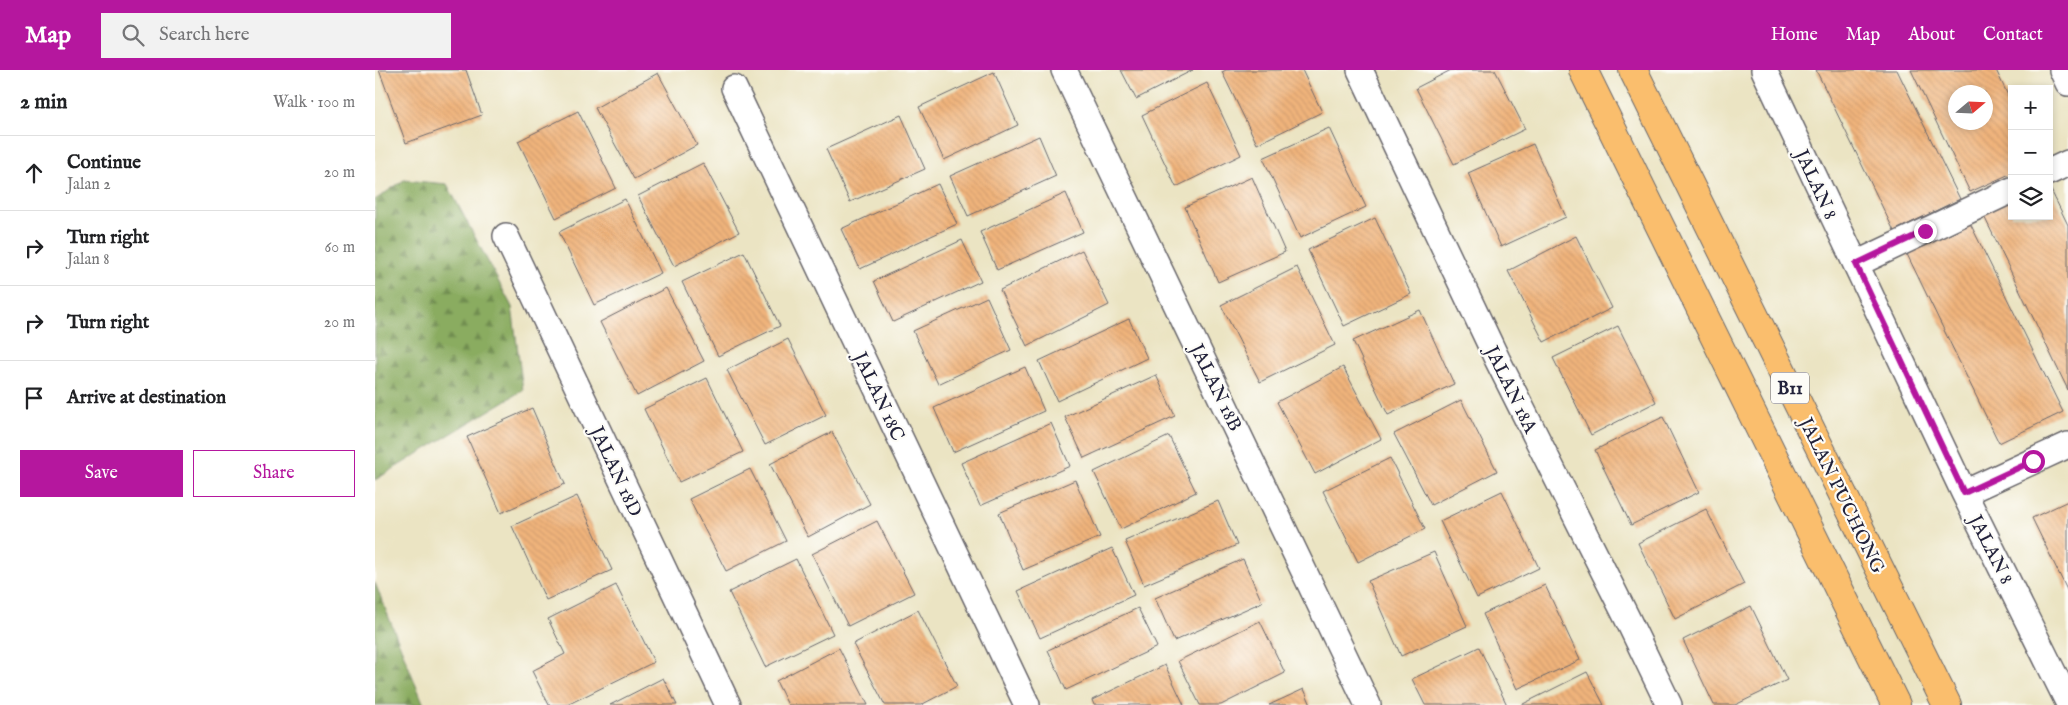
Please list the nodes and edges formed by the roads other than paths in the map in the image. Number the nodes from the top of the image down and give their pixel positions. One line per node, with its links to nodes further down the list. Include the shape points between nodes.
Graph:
1 (1064, 70): 19 (street, JALAN 18B)
2 (1360, 70): 20 (street, JALAN 18A, via 1480,325)
3 (1583, 70): 21 (main road, B11)
4 (1633, 70): 22 (main road, JALAN PUCHONG / B11)
5 (1764, 70): 13 (street, JALAN 8)
6 (2062, 70): 7 (street)
7 (2068, 83)
8 (734, 88): 18 (street, JALAN 18C)
9 (2068, 163): 10 (street)
10 (2053, 170)
11 (2008, 192): 13 (street)
12 (506, 236): 17 (street, JALAN 18D)
13 (1856, 264): 15 (street, JALAN 8)
14 (2068, 445): 15 (street)
15 (1964, 493): 16 (street, JALAN 8)
16 (2068, 702)
17 (728, 705)
18 (1027, 705)
19 (1369, 705)
20 (1669, 705)
21 (1896, 705)
22 (1947, 705)

